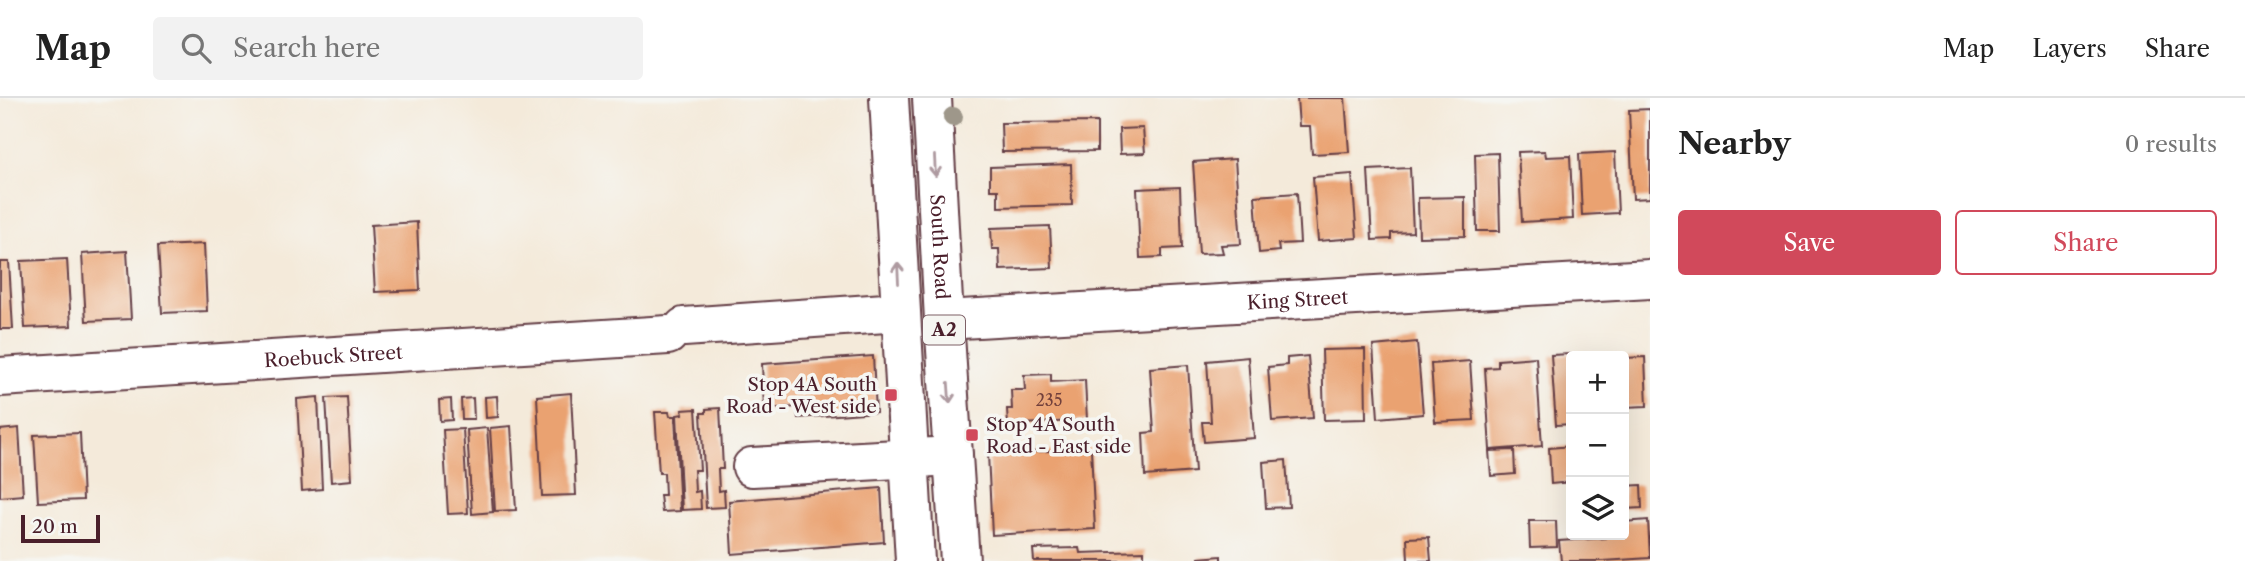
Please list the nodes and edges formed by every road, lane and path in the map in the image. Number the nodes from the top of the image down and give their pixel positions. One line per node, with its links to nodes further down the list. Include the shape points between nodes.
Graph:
1 (889, 98): 4 (main road, A2, one-way to 1)
2 (932, 98): 5 (main road, South Road / A2, one-way to 5)
3 (1650, 279): 5 (main road, King Street)
4 (900, 312): 6 (main road, Roebuck Street); 8 (main road, A2)
5 (944, 320): 7 (main road, South Road / A2, one-way to 7)
6 (0, 377)
7 (953, 457): 8 (main road); 11 (main road, South Road / A2)
8 (908, 460): 9 (main road); 10 (main road, A2)
9 (752, 467)
10 (915, 561)
11 (960, 561)

